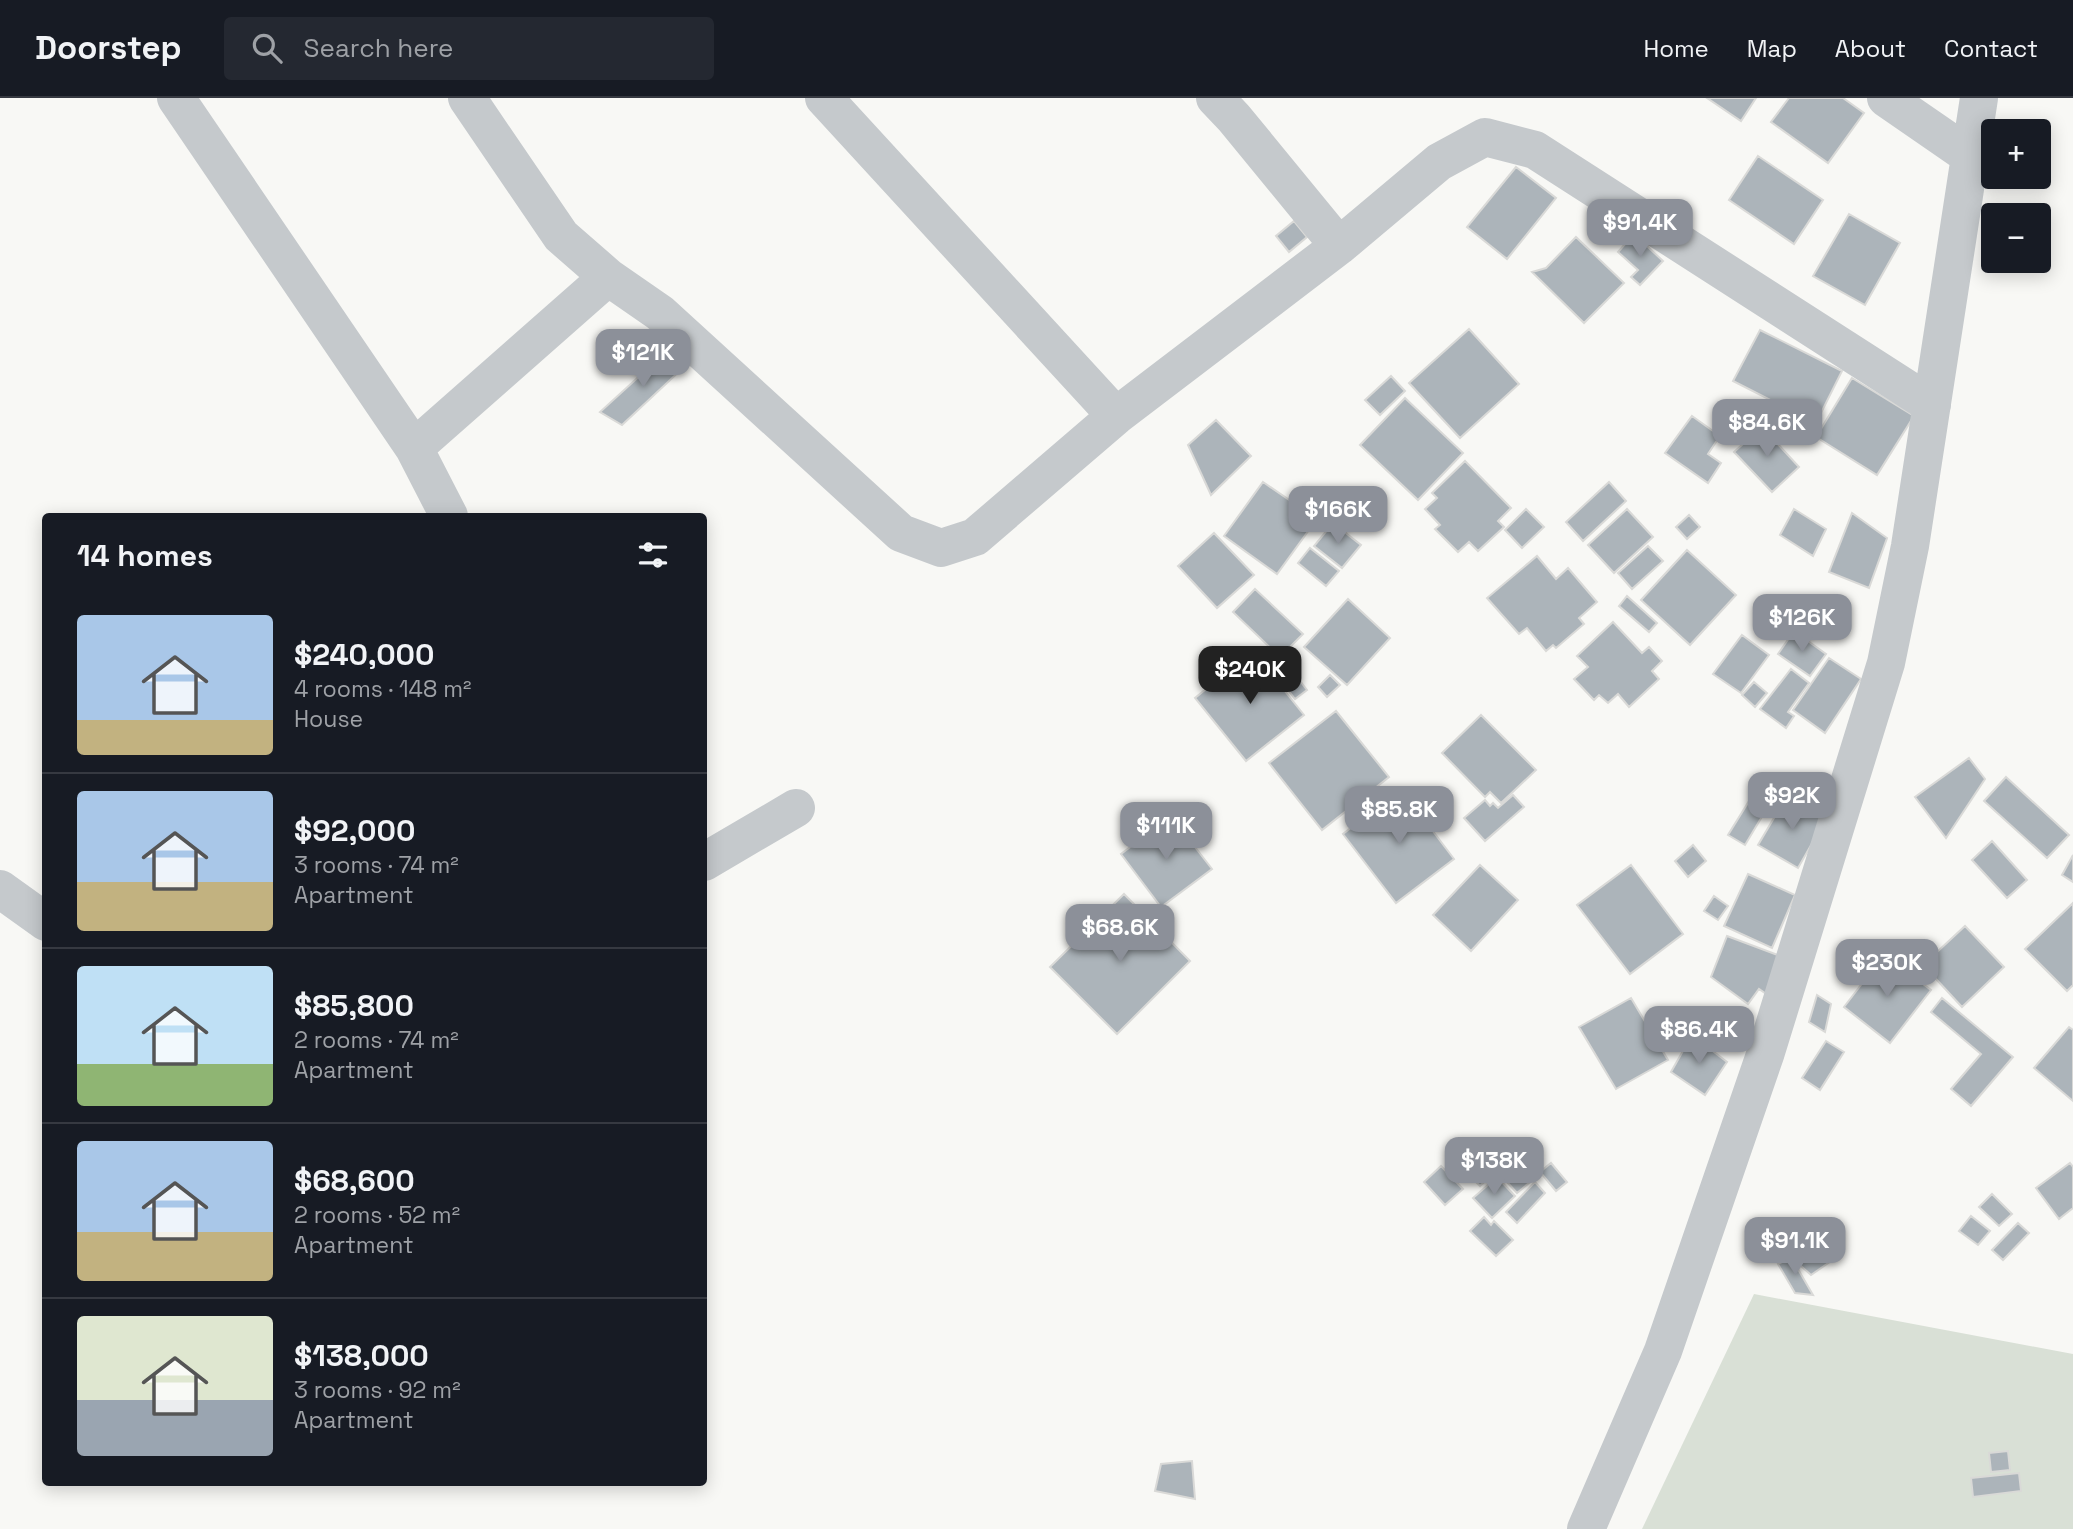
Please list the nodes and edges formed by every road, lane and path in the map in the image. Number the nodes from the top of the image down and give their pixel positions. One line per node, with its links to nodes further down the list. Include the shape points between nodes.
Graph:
1 (176, 98): 12 (street)
2 (467, 98): 9 (street, via 561,236)
3 (824, 98): 11 (street)
4 (1215, 98): 8 (street)
5 (1886, 98): 7 (street)
6 (1979, 98): 7 (street)
7 (1970, 156): 10 (street)
8 (1339, 246): 10 (street, via 1438,162 1485,137 1535,150); 11 (street)
9 (608, 277): 11 (street, via 660,313 901,533 942,548 975,537); 12 (street)
10 (1931, 405): 18 (street, via 1910,546 1886,663 1766,1052 1663,1351)
11 (1116, 416)
12 (414, 448): 13 (street)
13 (447, 513)
14 (796, 808): 15 (street)
15 (707, 860)
16 (0, 889): 17 (street)
17 (42, 919)
18 (1586, 1529)

